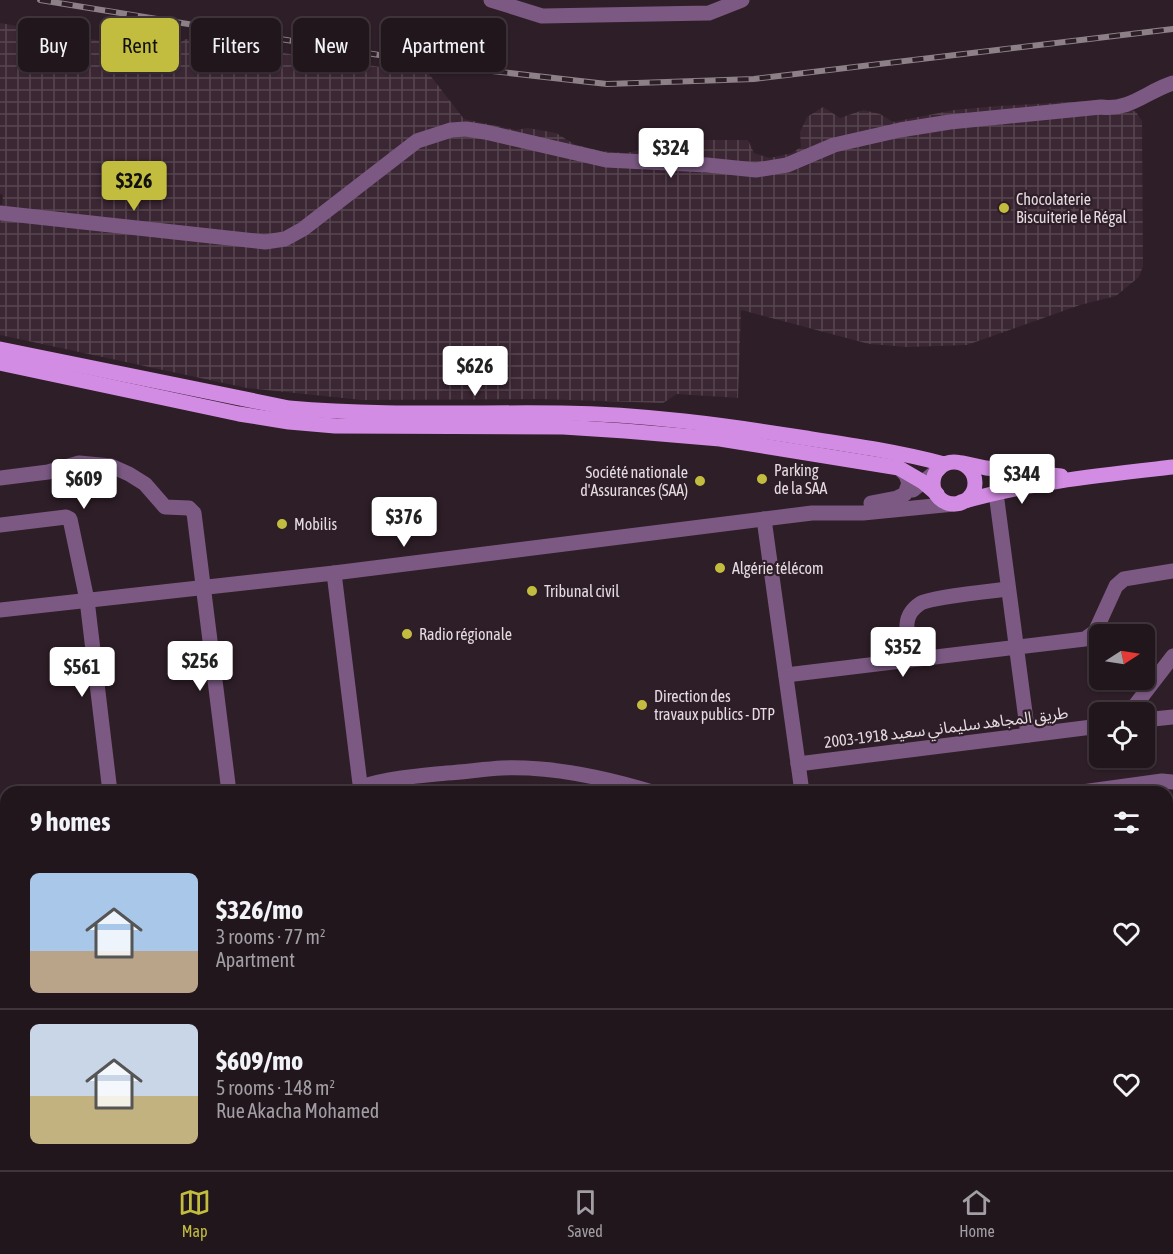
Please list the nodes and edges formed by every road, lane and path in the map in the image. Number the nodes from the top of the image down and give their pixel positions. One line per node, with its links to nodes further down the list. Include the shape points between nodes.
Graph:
1 (491, 0): 2 (street, via 542,16 565,16 709,13)
2 (742, 0)
3 (1173, 83): 4 (street, via 1114,109 997,117 900,130 845,142 787,165 756,170 606,160 485,132 451,130 417,141 303,229 265,242)
4 (0, 213)
5 (0, 349): 7 (main road, via 289,408 650,418 775,433)
6 (0, 363): 9 (main road, via 289,422 625,430 720,439)
7 (947, 465): 11 (main road); 12 (street); 15 (main road, via 933,481); 16 (main road, via 969,469 974,481 971,494)
8 (1173, 467): 11 (main road)
9 (899, 468): 12 (main road); 14 (street, via 909,483)
10 (0, 478): 22 (street, via 48,472 79,463 111,466 129,474 145,484 165,507 189,508 194,513)
11 (1076, 478): 13 (main road)
12 (923, 482): 14 (street); 15 (main road)
13 (996, 493): 16 (main road); 23 (street)
14 (905, 494): 17 (street)
15 (937, 494): 16 (main road, via 941,500)
16 (958, 503): 17 (street, via 863,513)
17 (812, 513): 18 (street)
18 (764, 519): 21 (street); 29 (street)
19 (0, 525): 24 (street, via 66,516 70,519)
20 (1173, 571): 26 (street, via 1124,579 1116,586 1095,632 1085,639)
21 (334, 573): 22 (street); 39 (street)
22 (203, 588): 24 (street); 38 (street)
23 (1008, 589): 26 (street); 28 (street, via 923,602 911,611 908,637 915,650)
24 (87, 600): 25 (street); 37 (street)
25 (0, 610)
26 (1017, 648): 28 (street); 34 (street)
27 (1173, 656): 30 (street)
28 (928, 658): 29 (street)
29 (786, 675): 35 (street)
30 (1138, 702)
31 (1173, 717): 32 (street)
32 (1155, 719)
33 (1089, 727): 34 (street, طريق المجاهد سليماني سعيد 1918-2003)
34 (1028, 735): 35 (street, طريق المجاهد سليماني سعيد 1918-2003)
35 (798, 764): 42 (street)
36 (1173, 782): 43 (street)
37 (109, 786)
38 (228, 786)
39 (361, 786)
40 (369, 786): 41 (street, via 410,776 502,768 545,769)
41 (634, 786)
42 (801, 786)
43 (1126, 786)

